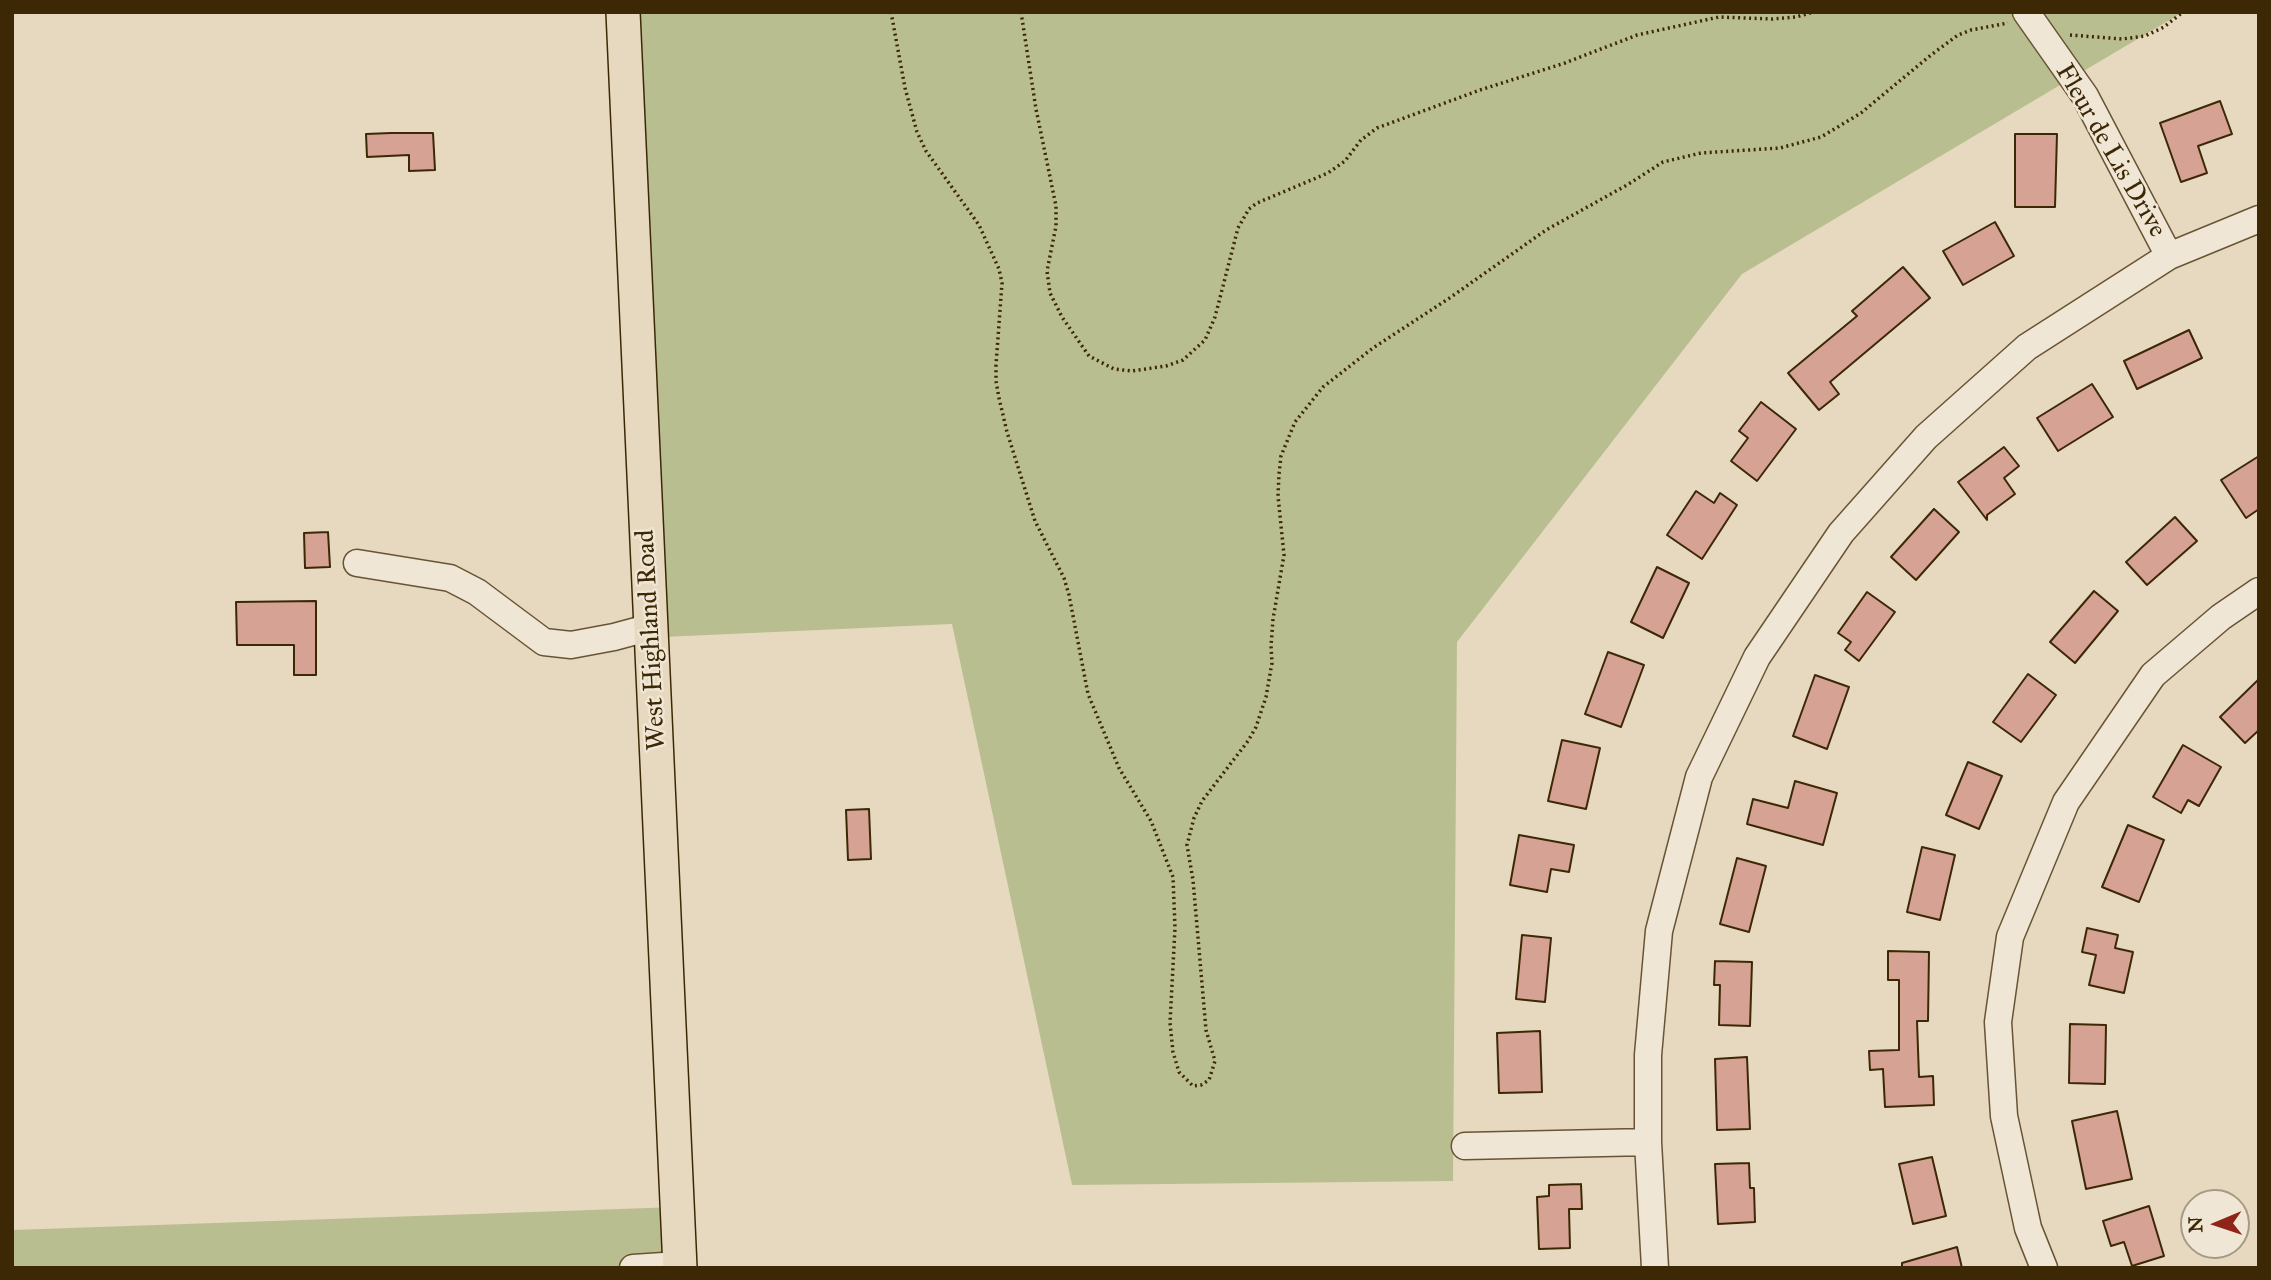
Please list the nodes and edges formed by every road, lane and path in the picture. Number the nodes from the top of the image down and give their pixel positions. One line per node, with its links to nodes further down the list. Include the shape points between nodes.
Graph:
1 (623, 12): 11 (main road, West Highland Road)
2 (891, 12): 6 (path, via 917,132 979,225 999,269 999,398 1035,521 1069,595 1088,694 1119,768 1151,821 1172,877 1175,928 1170,1023 1179,1072 1193,1086 1209,1080 1215,1061 1206,1030 1187,845 1202,801 1248,741 1266,697 1284,555 1278,496 1281,456 1295,422 1323,387 1373,348 1546,230 1662,162 1701,153 1780,148 1821,137 1861,113 1958,35)
3 (1021, 12): 4 (path, via 1056,206 1047,271 1051,293 1089,356 1114,369 1132,371 1183,360 1205,340 1238,228 1249,209 1328,173 1377,128 1637,36 1719,17 1772,19)
4 (1814, 12)
5 (2183, 12): 6 (path, via 2156,32 2132,38 2058,34)
6 (2031, 20): 8 (street, Fleur de Lis Drive, via 2085,96)
7 (2259, 219): 8 (street)
8 (2169, 256): 12 (street, via 2027,347 1926,437 1841,533 1757,657 1699,777 1659,931 1648,1055)
9 (357, 563): 11 (street, via 450,578 477,592 544,642 571,645)
10 (2259, 591): 17 (street, via 2153,675 2066,802 2010,937 1998,1022 2004,1116 2028,1228)
11 (651, 627): 14 (main road, West Highland Road)
12 (1648, 1142): 13 (street); 16 (street)
13 (1465, 1146)
14 (680, 1267): 15 (street)
15 (634, 1268)
16 (1655, 1268)
17 (2044, 1268)

